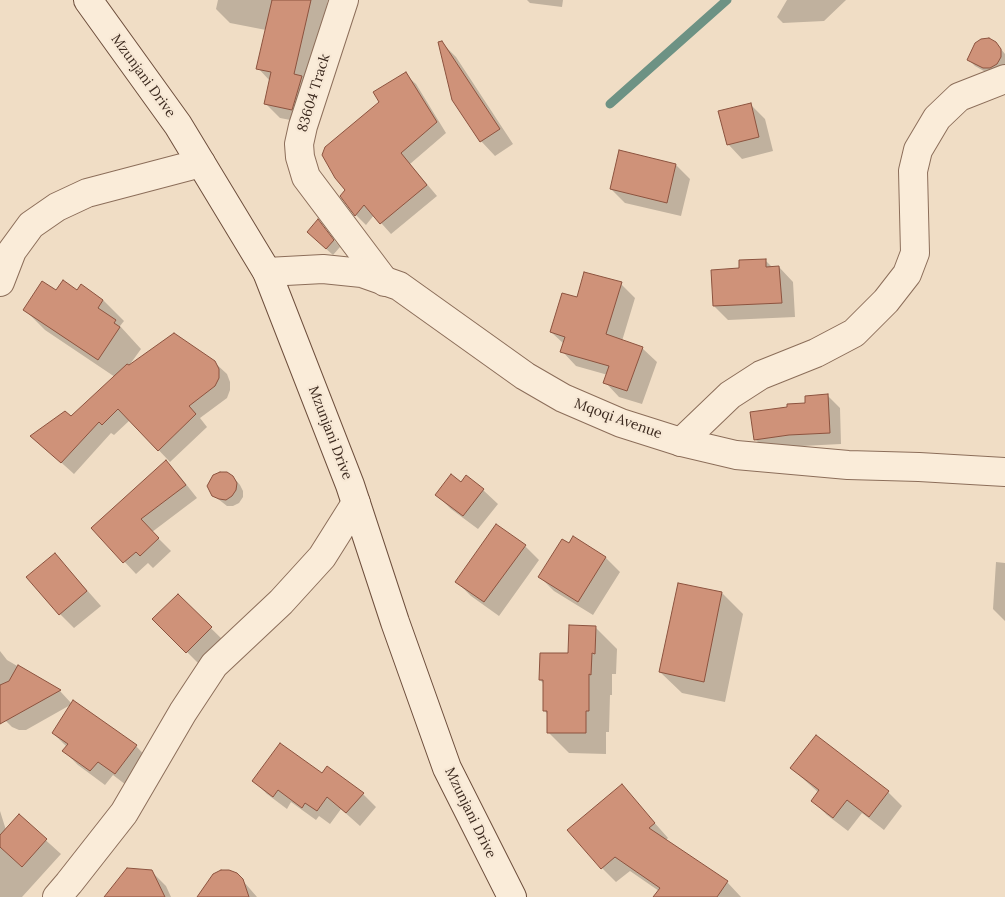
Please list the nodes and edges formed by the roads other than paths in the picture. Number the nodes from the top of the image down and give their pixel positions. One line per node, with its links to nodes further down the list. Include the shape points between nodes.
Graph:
1 (88, 0): 4 (street, Mzunjani Drive, via 178,125)
2 (344, 0): 7 (street, 83604 Track, via 302,126 300,157 306,177)
3 (1005, 78): 8 (street, via 959,97 938,118 918,150 913,171 916,253 907,274 886,301 854,333 816,353 761,375 730,395)
4 (201, 163): 5 (street, Mzunjani Drive); 6 (street, via 87,193 57,207 31,225 12,252)
5 (267, 272): 7 (street, Mqoqi Avenue, via 323,269 362,273); 10 (street, Mzunjani Drive)
6 (0, 282)
7 (385, 282): 8 (street, Mqoqi Avenue, via 398,286 525,376 563,398 622,423)
8 (681, 442): 9 (street, Mqoqi Avenue, via 736,455)
9 (1005, 472)
10 (356, 503): 11 (street, via 322,557 281,602 214,665 182,712 124,813); 12 (street, Mzunjani Drive, via 447,768)
11 (57, 897)
12 (512, 897)

